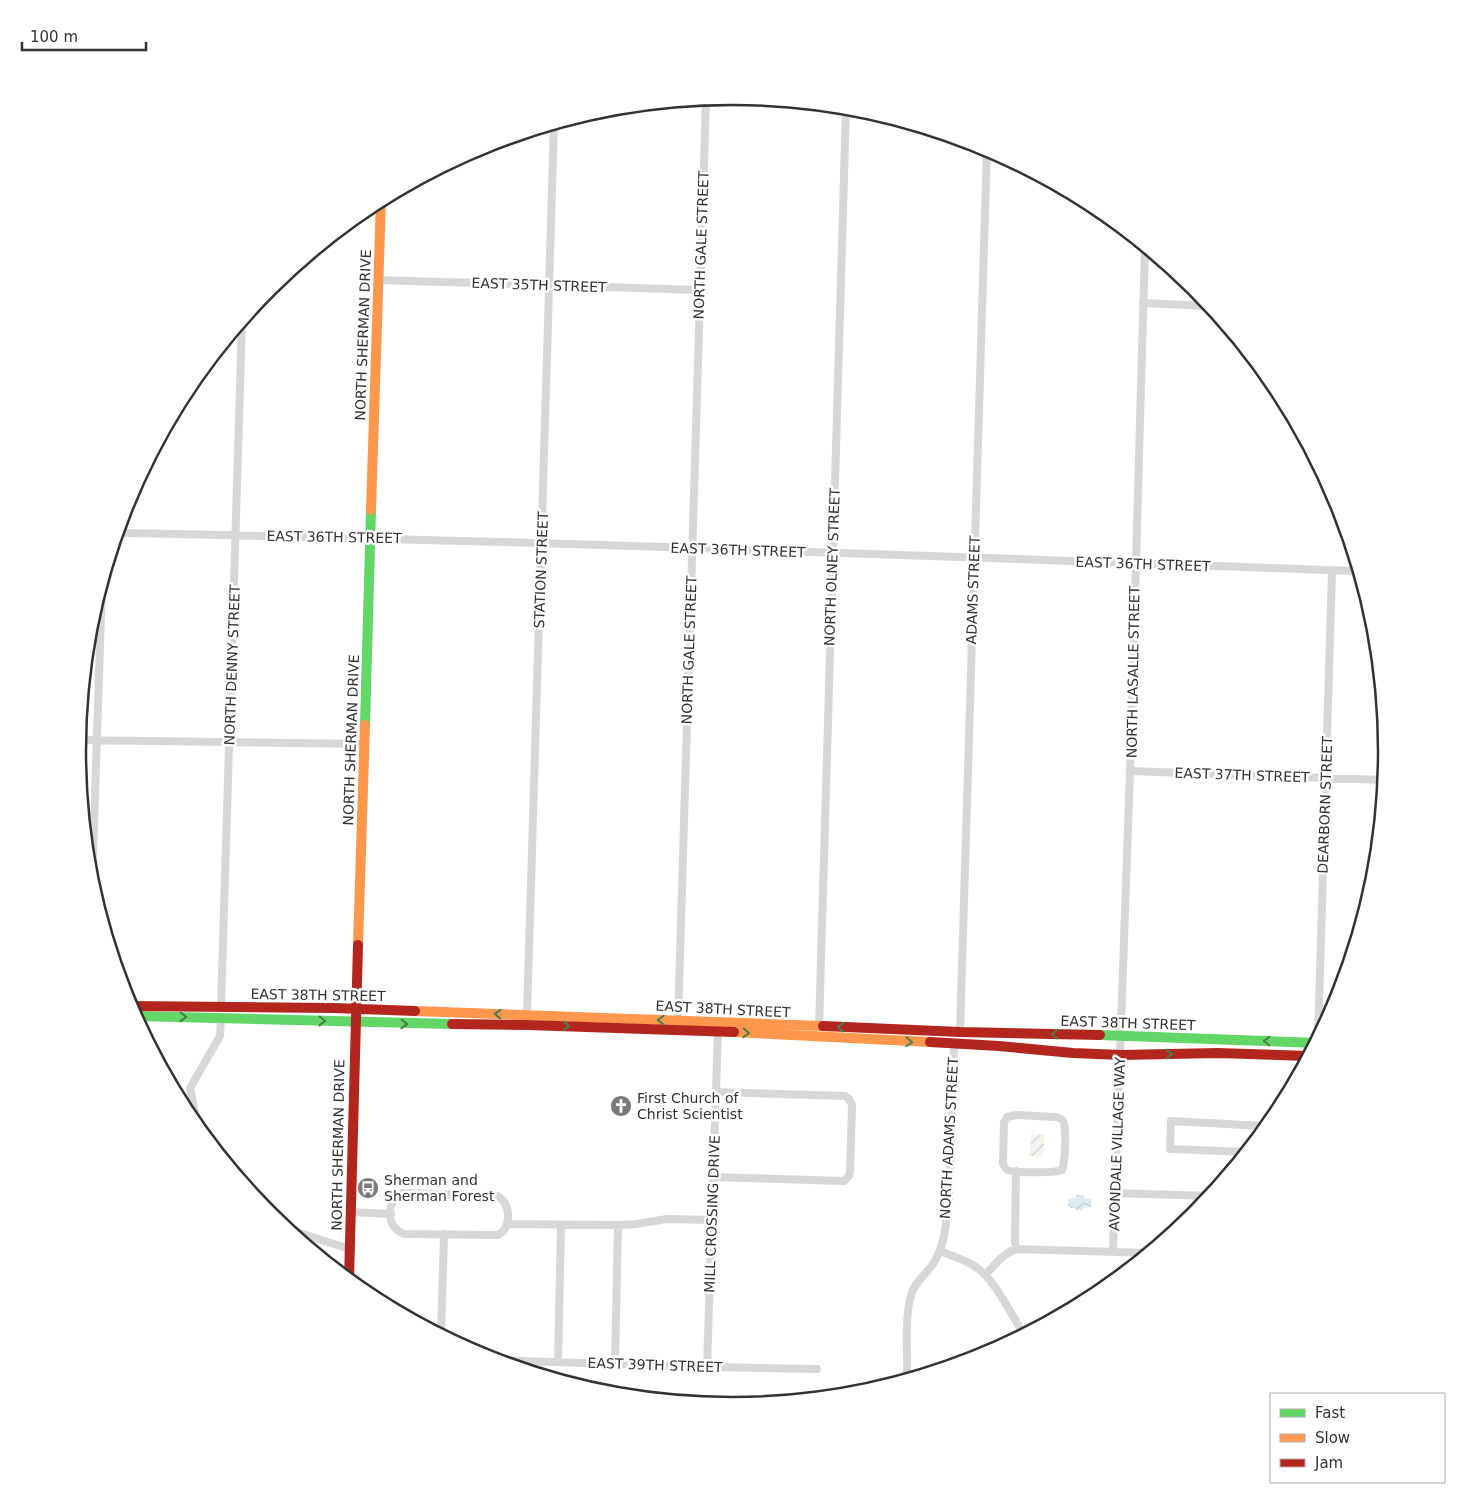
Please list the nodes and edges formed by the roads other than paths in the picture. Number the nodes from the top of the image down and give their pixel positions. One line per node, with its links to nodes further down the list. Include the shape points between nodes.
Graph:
1 (706, 106): 9 (street, NORTH GALE STREET)
2 (846, 116): 18 (street, NORTH OLNEY STREET)
3 (554, 131): 8 (street, STATION STREET)
4 (987, 157): 19 (street, ADAMS STREET)
5 (381, 209): 7 (main road, NORTH SHERMAN DRIVE)
6 (1145, 254): 10 (street, NORTH LASALLE STREET)
7 (378, 280): 8 (street, EAST 35TH STREET); 15 (main road, NORTH SHERMAN DRIVE)
8 (549, 285): 9 (street, EAST 35TH STREET); 16 (street, STATION STREET)
9 (700, 290): 17 (street, NORTH GALE STREET)
10 (1143, 303): 11 (street); 20 (street, NORTH LASALLE STREET)
11 (1199, 306)
12 (242, 331): 14 (street, NORTH DENNY STREET)
13 (125, 533): 14 (street, EAST 36TH STREET)
14 (236, 535): 15 (street, EAST 36TH STREET); 26 (street, NORTH DENNY STREET)
15 (371, 537): 16 (street, EAST 36TH STREET); 27 (main road, NORTH SHERMAN DRIVE)
16 (542, 543): 17 (street, EAST 36TH STREET); 35 (street, STATION STREET)
17 (692, 548): 18 (street, EAST 36TH STREET); 37 (street, NORTH GALE STREET)
18 (832, 553): 19 (street, EAST 36TH STREET); 40 (street, NORTH OLNEY STREET)
19 (974, 557): 20 (street, EAST 36TH STREET); 42 (street, ADAMS STREET)
20 (1135, 564): 21 (street, EAST 36TH STREET); 28 (street, NORTH LASALLE STREET)
21 (1332, 570): 22 (street, EAST 36TH STREET); 29 (street, DEARBORN STREET)
22 (1353, 571)
23 (101, 616): 25 (street)
24 (87, 740): 25 (street)
25 (97, 740): 26 (street); 31 (street)
26 (229, 742): 27 (street); 34 (street, NORTH DENNY STREET)
27 (364, 744): 33 (main road, NORTH SHERMAN DRIVE)
28 (1130, 771): 29 (street, EAST 37TH STREET); 43 (street, NORTH LASALLE STREET)
29 (1326, 778): 30 (street, EAST 37TH STREET); 39 (street, DEARBORN STREET)
30 (1378, 780)
31 (93, 845)
32 (139, 1007): 34 (main road, EAST 38TH STREET)
33 (356, 1009): 34 (main road, EAST 38TH STREET, via 293,1007); 35 (main road, EAST 38TH STREET, one-way to 33); 38 (main road, NORTH SHERMAN DRIVE)
34 (221, 1013): 36 (main road, EAST 38TH STREET, one-way to 34); 38 (main road, EAST 38TH STREET, one-way to 38, via 289,1021); 49 (street, NORTH DENNY STREET, via 220,1036 190,1088)
35 (527, 1015): 37 (main road, EAST 38TH STREET, one-way to 35)
36 (143, 1016)
37 (678, 1020): 40 (main road, EAST 38TH STREET)
38 (355, 1021): 41 (main road, EAST 38TH STREET, one-way to 41); 56 (main road, NORTH SHERMAN DRIVE)
39 (1318, 1023)
40 (819, 1027): 42 (main road, EAST 38TH STREET, one-way to 40)
41 (718, 1031): 45 (main road, EAST 38TH STREET, one-way to 45); 48 (street, MILL CROSSING DRIVE)
42 (960, 1032): 43 (main road, EAST 38TH STREET, one-way to 42)
43 (1122, 1036): 44 (main road, EAST 38TH STREET, one-way to 43); 46 (street, AVONDALE VILLAGE WAY)
44 (1309, 1043)
45 (954, 1044): 46 (main road, EAST 38TH STREET); 66 (street, NORTH ADAMS STREET, via 949,1201)
46 (1121, 1055): 47 (main road, EAST 38TH STREET, one-way to 47); 54 (street, AVONDALE VILLAGE WAY)
47 (1302, 1056)
48 (716, 1092): 53 (street, MILL CROSSING DRIVE); 53 (street, via 845,1096 852,1104 850,1171 847,1179 841,1181)
49 (195, 1110)
50 (1259, 1126): 51 (street, via 1171,1122 1170,1148)
51 (1240, 1152)
52 (1016, 1171): 52 (street, via 1055,1173 1062,1170 1065,1129 1060,1118 1007,1117 1003,1125 1003,1164 1008,1170); 65 (street)
53 (713, 1177): 58 (street, MILL CROSSING DRIVE)
54 (1115, 1193): 55 (street); 67 (street, AVONDALE VILLAGE WAY)
55 (1201, 1196)
56 (351, 1212): 57 (street); 64 (main road, NORTH SHERMAN DRIVE)
57 (391, 1214): 59 (street, via 391,1204 402,1193 494,1195 505,1203); 63 (street, via 392,1224 404,1234)
58 (712, 1220): 61 (street, via 666,1219); 76 (street, MILL CROSSING DRIVE)
59 (507, 1224): 60 (street); 63 (street, via 498,1235)
60 (560, 1225): 61 (street); 74 (street)
61 (618, 1225): 75 (street)
62 (303, 1234): 64 (street)
63 (444, 1234): 71 (street)
64 (350, 1249): 69 (main road, NORTH SHERMAN DRIVE)
65 (1017, 1249): 67 (street); 70 (street, via 1006,1254)
66 (940, 1251): 70 (street, via 974,1266); 78 (street, NORTH ADAMS STREET, via 911,1293)
67 (1113, 1251): 68 (street)
68 (1140, 1253)
69 (349, 1272)
70 (985, 1275): 72 (street)
71 (441, 1328)
72 (1021, 1329)
73 (519, 1361): 74 (street, EAST 39TH STREET)
74 (558, 1362): 75 (street, EAST 39TH STREET)
75 (615, 1364): 76 (street, EAST 39TH STREET)
76 (707, 1367): 77 (street, EAST 39TH STREET)
77 (818, 1369)
78 (907, 1374)

